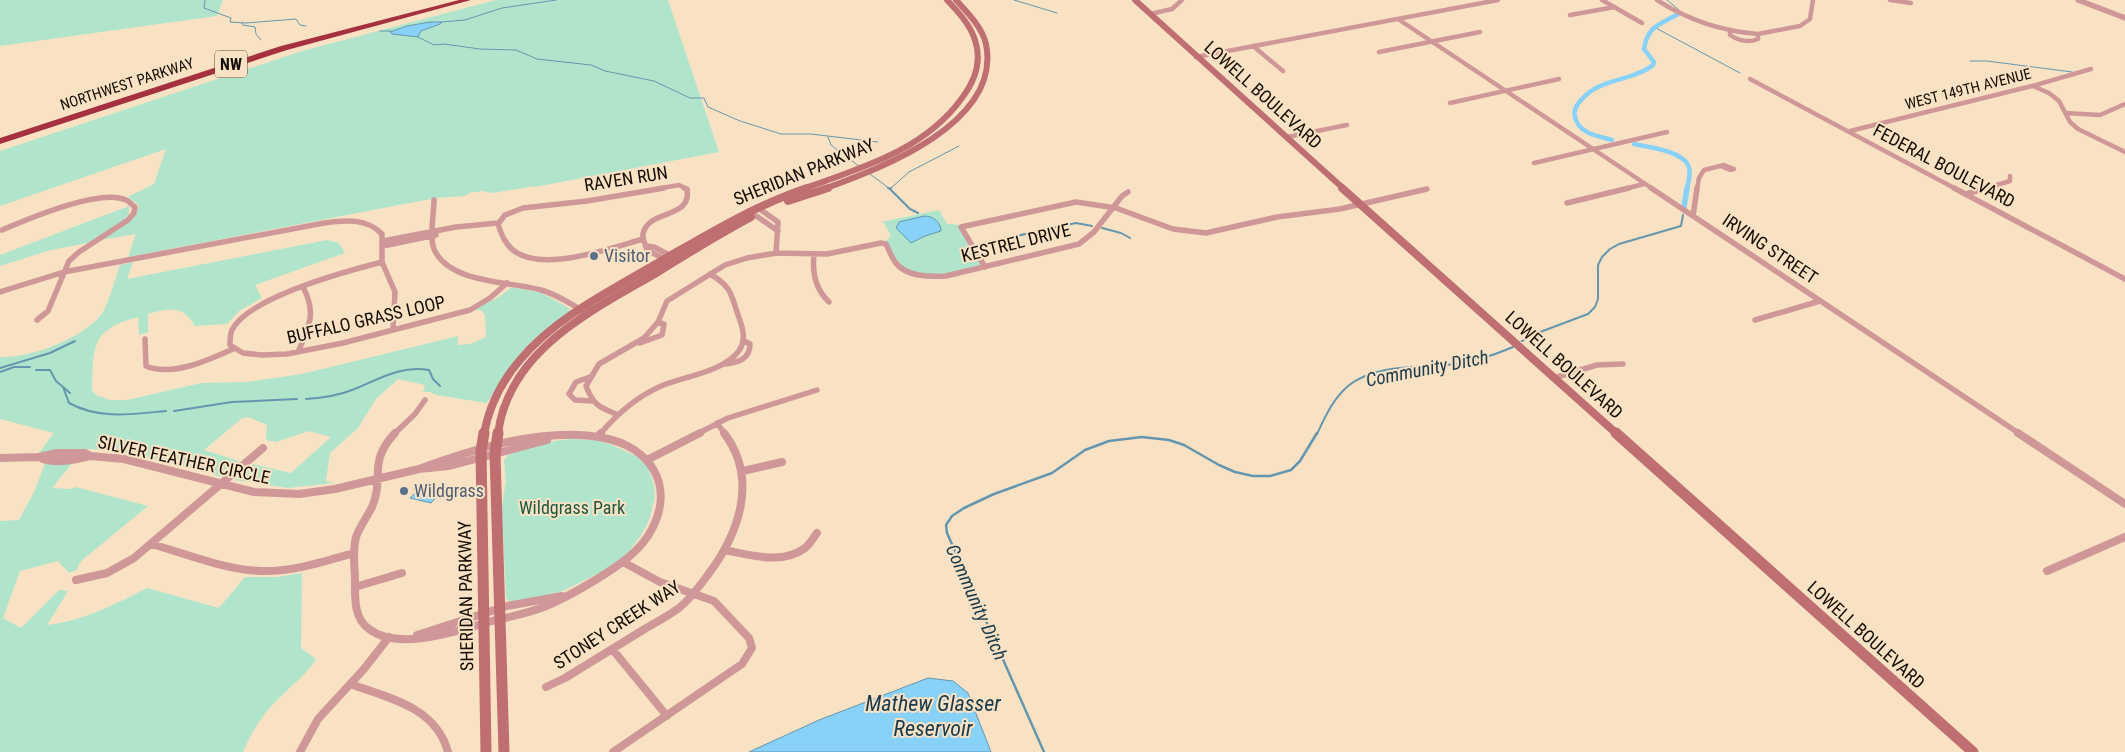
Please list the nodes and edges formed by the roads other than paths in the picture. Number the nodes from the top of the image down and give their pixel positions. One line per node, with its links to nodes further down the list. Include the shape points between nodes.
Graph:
1 (447, 0): 39 (highway, NORTHWEST PARKWAY / NW, via 264,48)
2 (466, 0): 41 (highway, NORTHWEST PARKWAY / NW, via 284,48)
3 (947, 0): 47 (main road, SHERIDAN PARKWAY, via 975,39 978,60 972,83 960,103 939,124 917,140)
4 (956, 0): 47 (main road, SHERIDAN PARKWAY, via 978,26 985,41 988,63 972,101 957,119 931,139 890,163)
5 (1136, 0): 15 (main road, LOWELL BOULEVARD)
6 (1182, 0): 15 (street, via 1178,6)
7 (1498, 0): 18 (street)
8 (1602, 0): 14 (street)
9 (1657, 0): 20 (street, via 1680,13)
10 (1813, 0): 22 (street, via 1810,19 1806,23)
11 (1890, 0): 13 (street)
12 (2078, 0): 17 (street)
13 (1911, 3)
14 (1615, 7): 16 (street); 19 (street)
15 (1150, 14): 26 (main road, LOWELL BOULEVARD)
16 (1570, 15)
17 (2125, 18)
18 (1398, 19): 23 (street, IRVING STREET); 24 (street)
19 (1642, 24)
20 (1730, 30): 22 (street); 22 (street, via 1732,36 1745,41 1757,40)
21 (1480, 32): 23 (street)
22 (1758, 34)
23 (1431, 42): 25 (street); 32 (street, IRVING STREET)
24 (1253, 46): 26 (street); 28 (street)
25 (1379, 52)
26 (1196, 57): 40 (main road, LOWELL BOULEVARD)
27 (2091, 69): 31 (street, WEST 149TH AVENUE)
28 (1283, 71)
29 (1559, 79): 32 (street)
30 (1750, 79): 37 (street, FEDERAL BOULEVARD)
31 (2032, 86): 35 (street, via 2054,97); 37 (street, WEST 149TH AVENUE)
32 (1505, 91): 33 (street); 42 (street, IRVING STREET)
33 (1450, 103)
34 (2125, 104): 35 (street, via 2100,115)
35 (2065, 113): 43 (street, via 2078,129)
36 (1347, 125): 40 (street)
37 (1850, 131): 51 (street, FEDERAL BOULEVARD)
38 (1667, 132): 42 (street)
39 (0, 135)
40 (1287, 138): 54 (main road, LOWELL BOULEVARD)
41 (0, 141)
42 (1593, 149): 44 (street); 48 (street, IRVING STREET)
43 (2125, 152)
44 (1534, 163)
45 (1721, 166): 57 (street, via 1702,172)
46 (2010, 176): 51 (street, via 2010,181)
47 (848, 177): 56 (main road, SHERIDAN PARKWAY)
48 (1644, 184): 53 (street); 57 (street, IRVING STREET)
49 (1427, 189): 54 (street)
50 (1128, 192): 55 (street, KESTREL DRIVE)
51 (1966, 194): 71 (street, FEDERAL BOULEVARD)
52 (434, 200): 60 (street)
53 (1567, 203)
54 (1361, 204): 55 (street, via 1194,234); 91 (main road, LOWELL BOULEVARD)
55 (1112, 208): 67 (street, KESTREL DRIVE, via 1094,232 1079,244); 67 (street, via 1084,202 1067,203 961,227)
56 (756, 211): 63 (street, via 778,231); 65 (main road, SHERIDAN PARKWAY)
57 (1693, 216): 76 (street, IRVING STREET)
58 (498, 223): 60 (street, RAVEN RUN); 61 (street, via 500,235 509,247 526,256 542,259 580,257); 61 (street, RAVEN RUN, via 509,212 523,208 595,200 670,185 685,187 688,202 651,222)
59 (2, 230): 68 (street, via 92,200 116,198 133,204 135,210 128,220 74,256)
60 (433, 233): 62 (street, RAVEN RUN); 73 (street, via 437,254 453,269)
61 (643, 239): 65 (street, via 647,250)
62 (383, 243): 66 (street); 68 (street, via 379,230 370,224 341,221)
63 (776, 253): 64 (street, KESTREL DRIVE); 69 (street, via 736,261)
64 (814, 255): 70 (street, KESTREL DRIVE, via 886,244 896,264); 77 (street, via 814,277)
65 (671, 260): 78 (main road, SHERIDAN PARKWAY)
66 (382, 262): 74 (street); 82 (street, via 395,292)
67 (985, 267): 70 (street, KESTREL DRIVE, via 946,276)
68 (64, 272): 75 (street); 79 (street, via 48,312)
69 (710, 274): 81 (street, via 672,297); 84 (street, via 730,290)
70 (919, 275): 72 (street)
71 (2125, 279)
72 (913, 281)
73 (507, 283): 78 (street, via 541,290); 82 (street, BUFFALO GRASS LOOP, via 488,300 470,310)
74 (304, 287): 86 (street, via 266,301 244,314 228,337); 87 (street, via 312,310)
75 (0, 292)
76 (1820, 300): 80 (street); 107 (street, IRVING STREET)
77 (829, 302)
78 (584, 311): 99 (main road, SHERIDAN PARKWAY, via 523,371 502,410); 100 (main road, SHERIDAN PARKWAY, via 539,340 520,360 488,415)
79 (37, 320)
80 (1755, 320)
81 (658, 322): 85 (street); 85 (street, via 664,324 662,335)
82 (394, 329): 87 (street, BUFFALO GRASS LOOP)
83 (145, 339): 86 (street, via 145,370 199,362)
84 (744, 341): 89 (street, via 732,358); 89 (street, via 751,347 748,356 739,362)
85 (636, 343): 90 (street, via 599,364)
86 (232, 349): 87 (street, BUFFALO GRASS LOOP, via 258,356)
87 (298, 352)
88 (1622, 364): 91 (street, via 1597,364)
89 (722, 365): 95 (street, via 664,384)
90 (590, 377): 94 (street, via 586,386); 94 (street, via 579,380 569,394 575,400)
91 (1554, 378): 131 (main road, LOWELL BOULEVARD)
92 (817, 390): 96 (street)
93 (425, 400): 105 (street, via 420,410 385,445 379,459)
94 (592, 400): 95 (street, via 599,407)
95 (616, 414): 97 (street)
96 (717, 423): 102 (street); 104 (street, STONEY CREEK WAY, via 736,448)
97 (597, 437): 99 (street, SILVER FEATHER CIRCLE, via 550,438); 102 (street, SILVER FEATHER CIRCLE, via 623,444)
98 (263, 448): 106 (street)
99 (495, 450): 100 (street, SILVER FEATHER CIRCLE); 119 (main road, SHERIDAN PARKWAY)
100 (481, 454): 105 (street, SILVER FEATHER CIRCLE, via 449,466 419,469); 120 (main road, SHERIDAN PARKWAY)
101 (0, 458): 106 (street, SILVER FEATHER CIRCLE, via 53,460 90,456 124,459)
102 (647, 460): 113 (street, via 658,478 660,506 648,535)
103 (782, 462): 104 (street)
104 (743, 470): 111 (street, STONEY CREEK WAY, via 742,508)
105 (377, 480): 106 (street, SILVER FEATHER CIRCLE, via 315,493 283,495); 112 (street, via 375,498 356,536)
106 (221, 484): 110 (street)
107 (2125, 504)
108 (817, 533): 111 (street, via 806,548 778,556)
109 (2125, 536): 114 (street)
110 (151, 544): 112 (street, via 258,571 302,568); 116 (street, via 111,572 97,578)
111 (725, 550): 118 (street, STONEY CREEK WAY)
112 (354, 553): 117 (street)
113 (623, 562): 118 (street, via 660,582); 119 (street, via 600,579 539,608)
114 (2047, 571)
115 (402, 573): 117 (street)
116 (76, 580)
117 (355, 588): 121 (street, via 356,611 363,624)
118 (695, 593): 122 (street, STONEY CREEK WAY, via 679,608); 125 (street, via 720,606 749,638 752,648 742,664)
119 (500, 614): 120 (street); 129 (main road, SHERIDAN PARKWAY)
120 (484, 619): 121 (street, via 444,635); 128 (main road, SHERIDAN PARKWAY)
121 (389, 637): 123 (street)
122 (613, 650): 124 (street, STONEY CREEK WAY); 125 (street)
123 (350, 684): 126 (street, via 318,717); 127 (street, via 424,714 440,728)
124 (546, 687)
125 (667, 716): 130 (street)
126 (300, 752)
127 (448, 752)
128 (486, 752)
129 (504, 752)
130 (613, 752)
131 (1973, 752)

